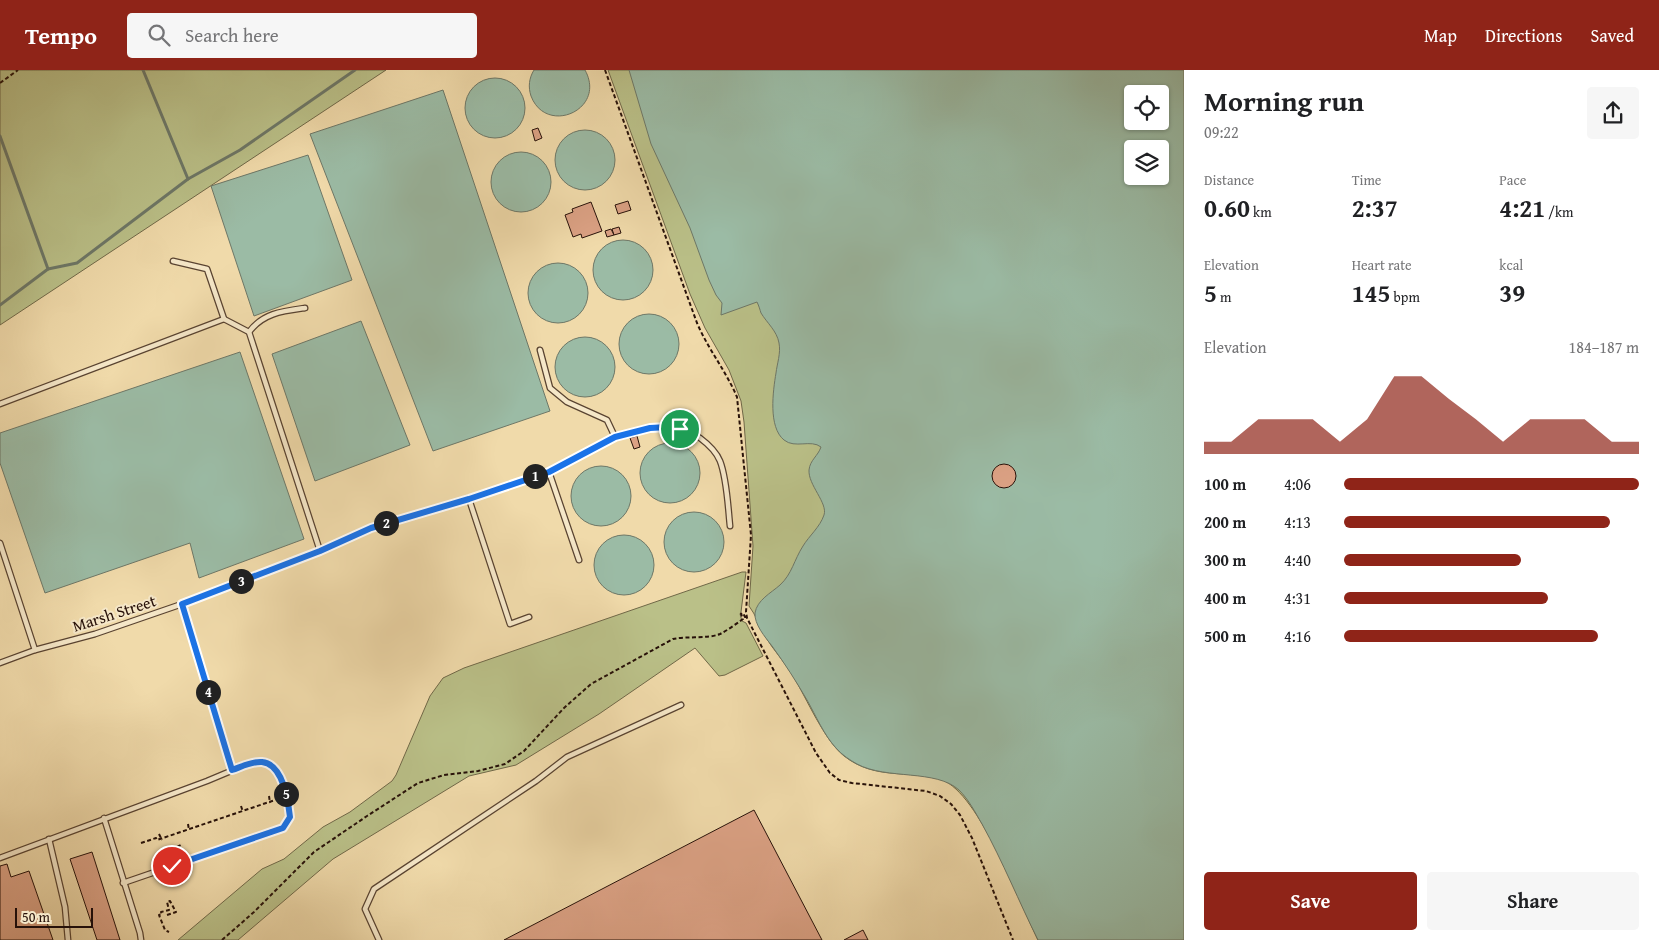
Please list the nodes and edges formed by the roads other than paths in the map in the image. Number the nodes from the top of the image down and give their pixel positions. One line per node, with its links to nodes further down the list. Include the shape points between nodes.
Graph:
1 (173, 260): 3 (lane, via 206,268)
2 (304, 308): 4 (lane, via 270,315)
3 (224, 320): 4 (lane); 6 (lane)
4 (249, 332): 12 (lane)
5 (540, 350): 7 (lane, via 550,388 567,402 607,420)
6 (0, 404)
7 (615, 437): 8 (lane, Marsh Street); 10 (lane, Marsh Street, via 668,427 692,432 709,445 720,461)
8 (549, 472): 9 (lane, Marsh Street); 13 (lane)
9 (469, 499): 12 (lane, Marsh Street, via 371,528); 15 (lane, via 510,624)
10 (730, 526)
11 (0, 543): 16 (lane)
12 (320, 551): 14 (lane, Marsh Street)
13 (579, 560)
14 (182, 604): 16 (lane, Marsh Street, via 95,634); 19 (lane)
15 (529, 617)
16 (35, 650): 17 (lane, Marsh Street)
17 (0, 663)
18 (681, 704): 26 (lane, via 567,757 374,889 365,909)
19 (232, 770): 20 (lane); 23 (lane, via 261,762 277,770 286,792 290,817 283,828)
20 (104, 818): 21 (lane); 23 (lane)
21 (49, 839): 22 (lane); 24 (lane, via 65,907)
22 (0, 858)
23 (124, 883): 25 (lane)
24 (68, 940)
25 (141, 940)
26 (379, 940)

